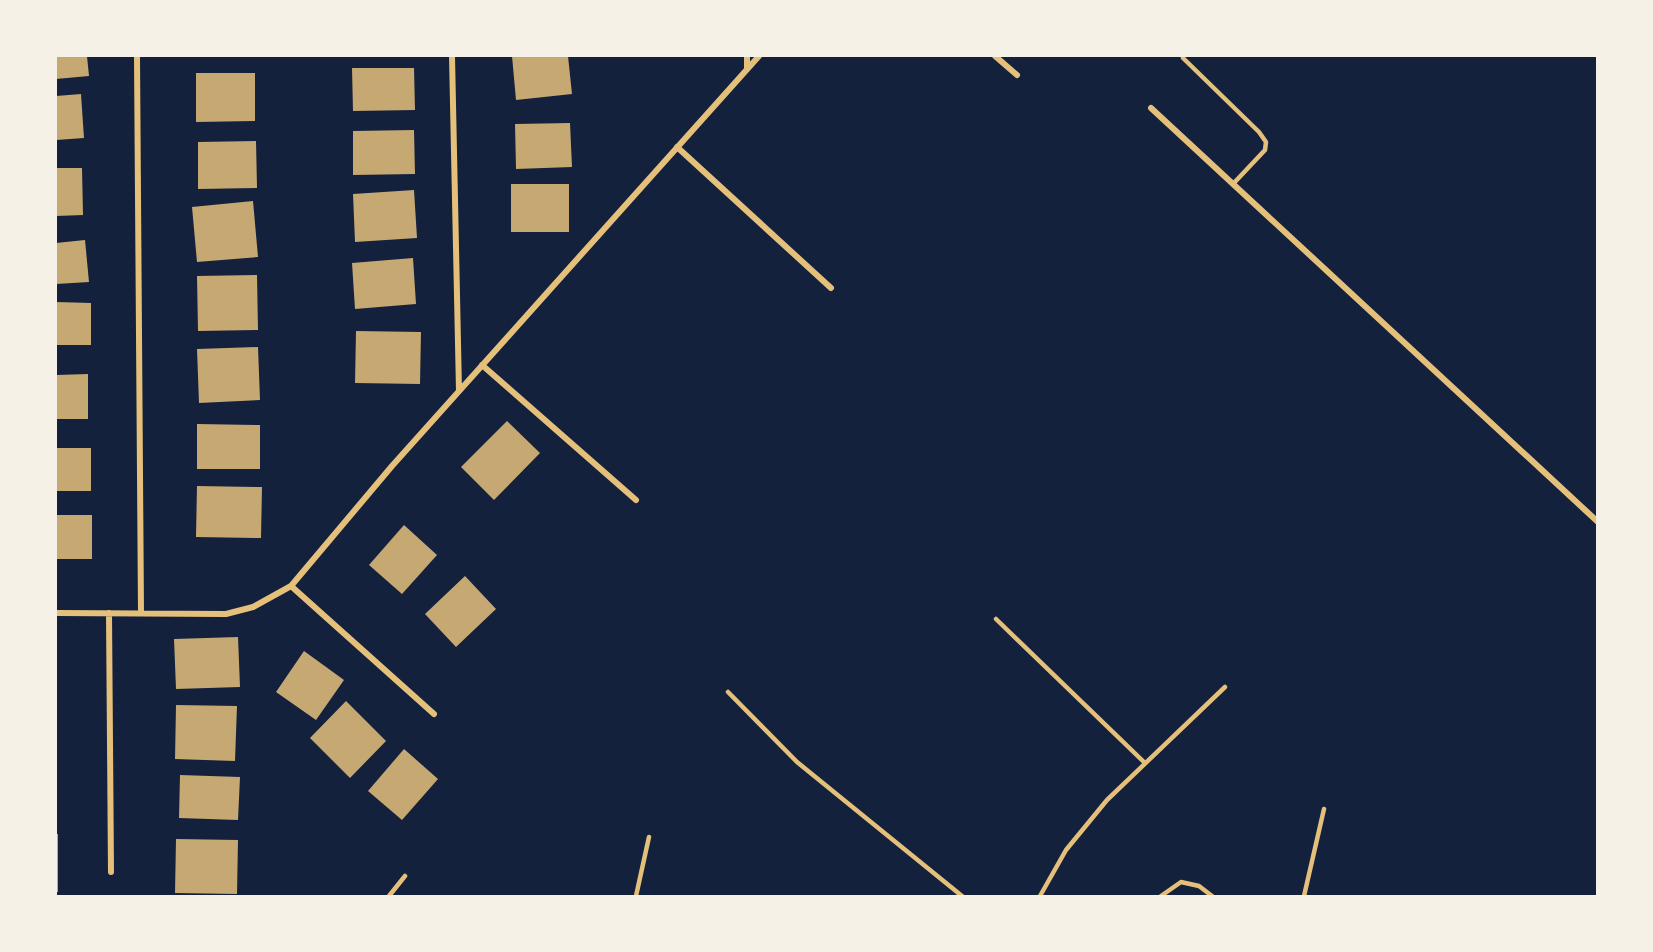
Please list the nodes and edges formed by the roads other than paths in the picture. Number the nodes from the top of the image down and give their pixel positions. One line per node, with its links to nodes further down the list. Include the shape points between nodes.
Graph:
1 (137, 56): 20 (street)
2 (453, 56): 14 (street)
3 (747, 56): 7 (street)
4 (759, 56): 7 (street)
5 (994, 56): 8 (street)
6 (1183, 58): 11 (lane, via 1266,142 1265,150)
7 (747, 69): 10 (street)
8 (1017, 75)
9 (1151, 108): 11 (street)
10 (677, 147): 12 (street); 13 (street)
11 (1233, 184): 16 (street)
12 (831, 288)
13 (482, 365): 14 (street); 15 (street)
14 (459, 391): 17 (street)
15 (636, 500)
16 (1598, 522)
17 (291, 586): 20 (street, via 253,607 226,614); 24 (street)
18 (56, 613): 19 (street)
19 (109, 613): 20 (street); 28 (street)
20 (141, 613)
21 (996, 619): 25 (lane)
22 (1224, 687): 25 (lane)
23 (728, 692): 32 (lane, via 797,762)
24 (434, 714)
25 (1145, 763): 33 (lane, via 1066,850)
26 (1324, 809): 36 (lane)
27 (649, 837): 31 (lane)
28 (111, 872)
29 (405, 876): 30 (lane)
30 (389, 897)
31 (636, 897)
32 (962, 897)
33 (1040, 897)
34 (1161, 897): 35 (lane, via 1181,882 1199,886)
35 (1212, 897)
36 (1304, 897)

